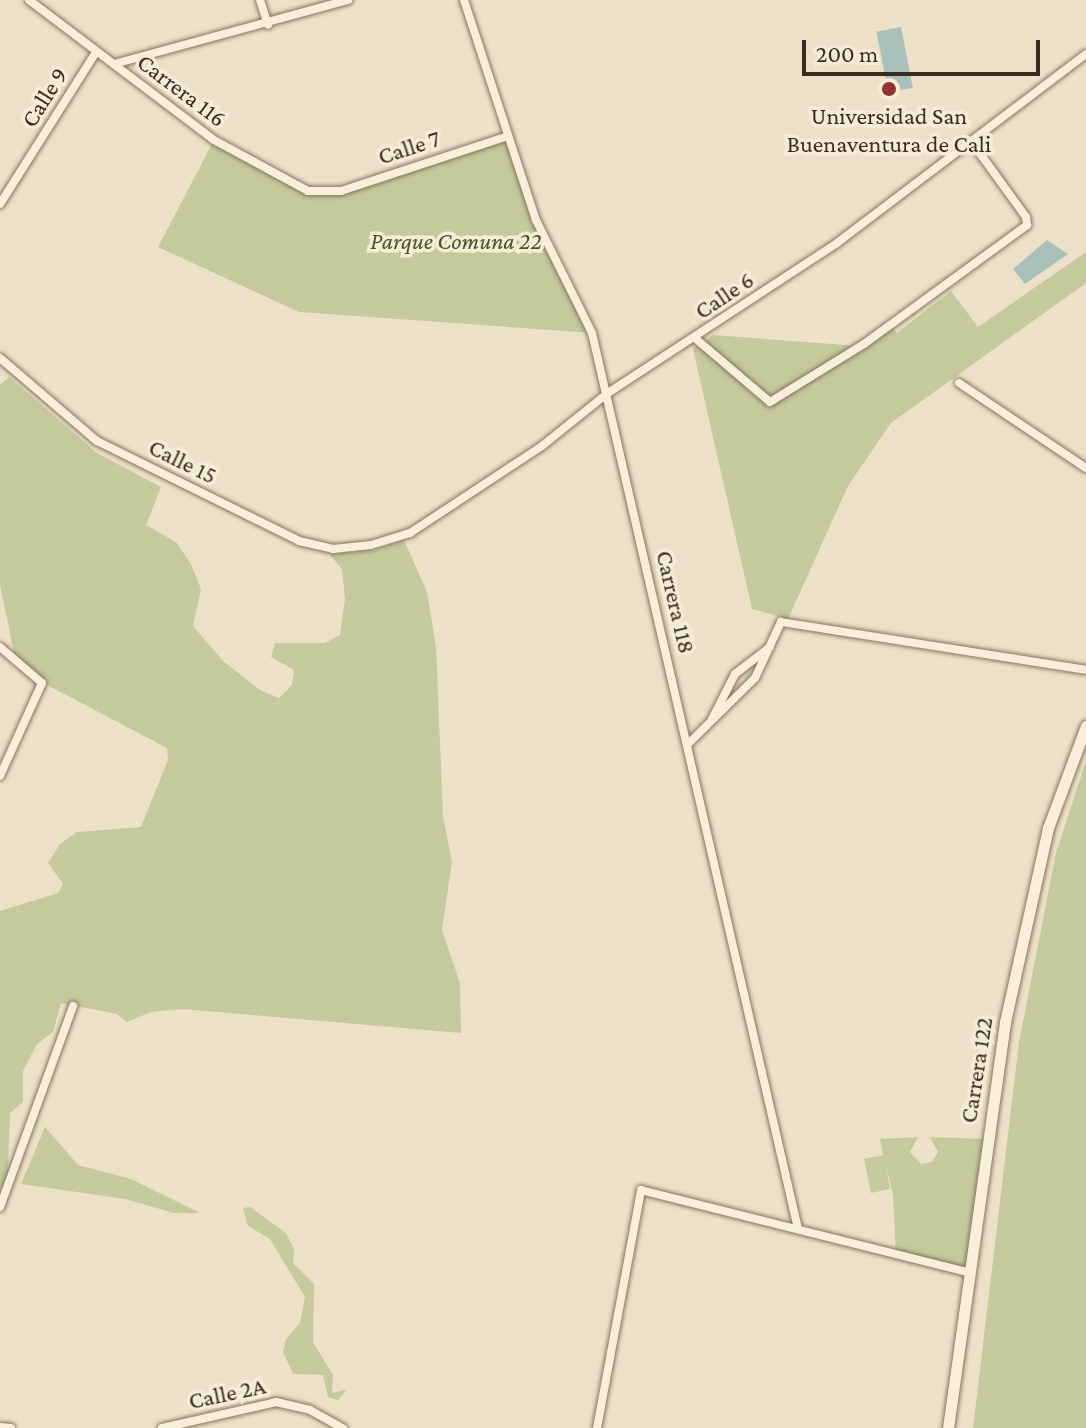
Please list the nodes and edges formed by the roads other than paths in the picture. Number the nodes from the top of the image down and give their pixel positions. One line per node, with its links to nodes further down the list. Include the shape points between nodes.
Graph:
1 (29, 0): 6 (street, Carrera 116)
2 (260, 0): 5 (street)
3 (348, 0): 5 (street)
4 (464, 0): 9 (street, Carrera 118)
5 (268, 25): 8 (street)
6 (96, 52): 8 (street, Carrera 116); 12 (street, Calle 9)
7 (1086, 54): 10 (street, Calle 6)
8 (114, 64): 11 (street, Carrera 116, via 214,140)
9 (508, 136): 11 (street, Calle 7); 16 (street, Carrera 118, via 536,220 592,333)
10 (971, 141): 13 (street, Calle 6, via 837,243); 13 (street, via 1027,225 864,344 770,402)
11 (321, 193)
12 (0, 204)
13 (696, 339): 16 (street, Calle 6)
14 (0, 358): 18 (street, Calle 15, via 111,448 299,541 333,549)
15 (959, 383): 17 (street)
16 (608, 393): 18 (street, Calle 6, via 443,513 410,533); 24 (street, Carrera 118)
17 (1086, 468)
18 (371, 545)
19 (0, 647): 25 (street, via 42,683)
20 (771, 647): 21 (street, via 781,622); 22 (street, via 755,678); 22 (street, via 735,674)
21 (1086, 670)
22 (709, 725): 24 (street)
23 (1086, 726): 29 (street, Carrera 122, via 1048,828 1005,1022)
24 (688, 744): 28 (street, Carrera 118)
25 (0, 776)
26 (73, 1006): 27 (street)
27 (0, 1207)
28 (798, 1229): 29 (street); 34 (street, via 641,1190)
29 (971, 1273): 35 (street, Carrera 122)
30 (0, 1427): 31 (street)
31 (11, 1428)
32 (162, 1428): 33 (street, Calle 2A, via 276,1402 299,1405)
33 (343, 1428)
34 (597, 1428)
35 (948, 1428)

